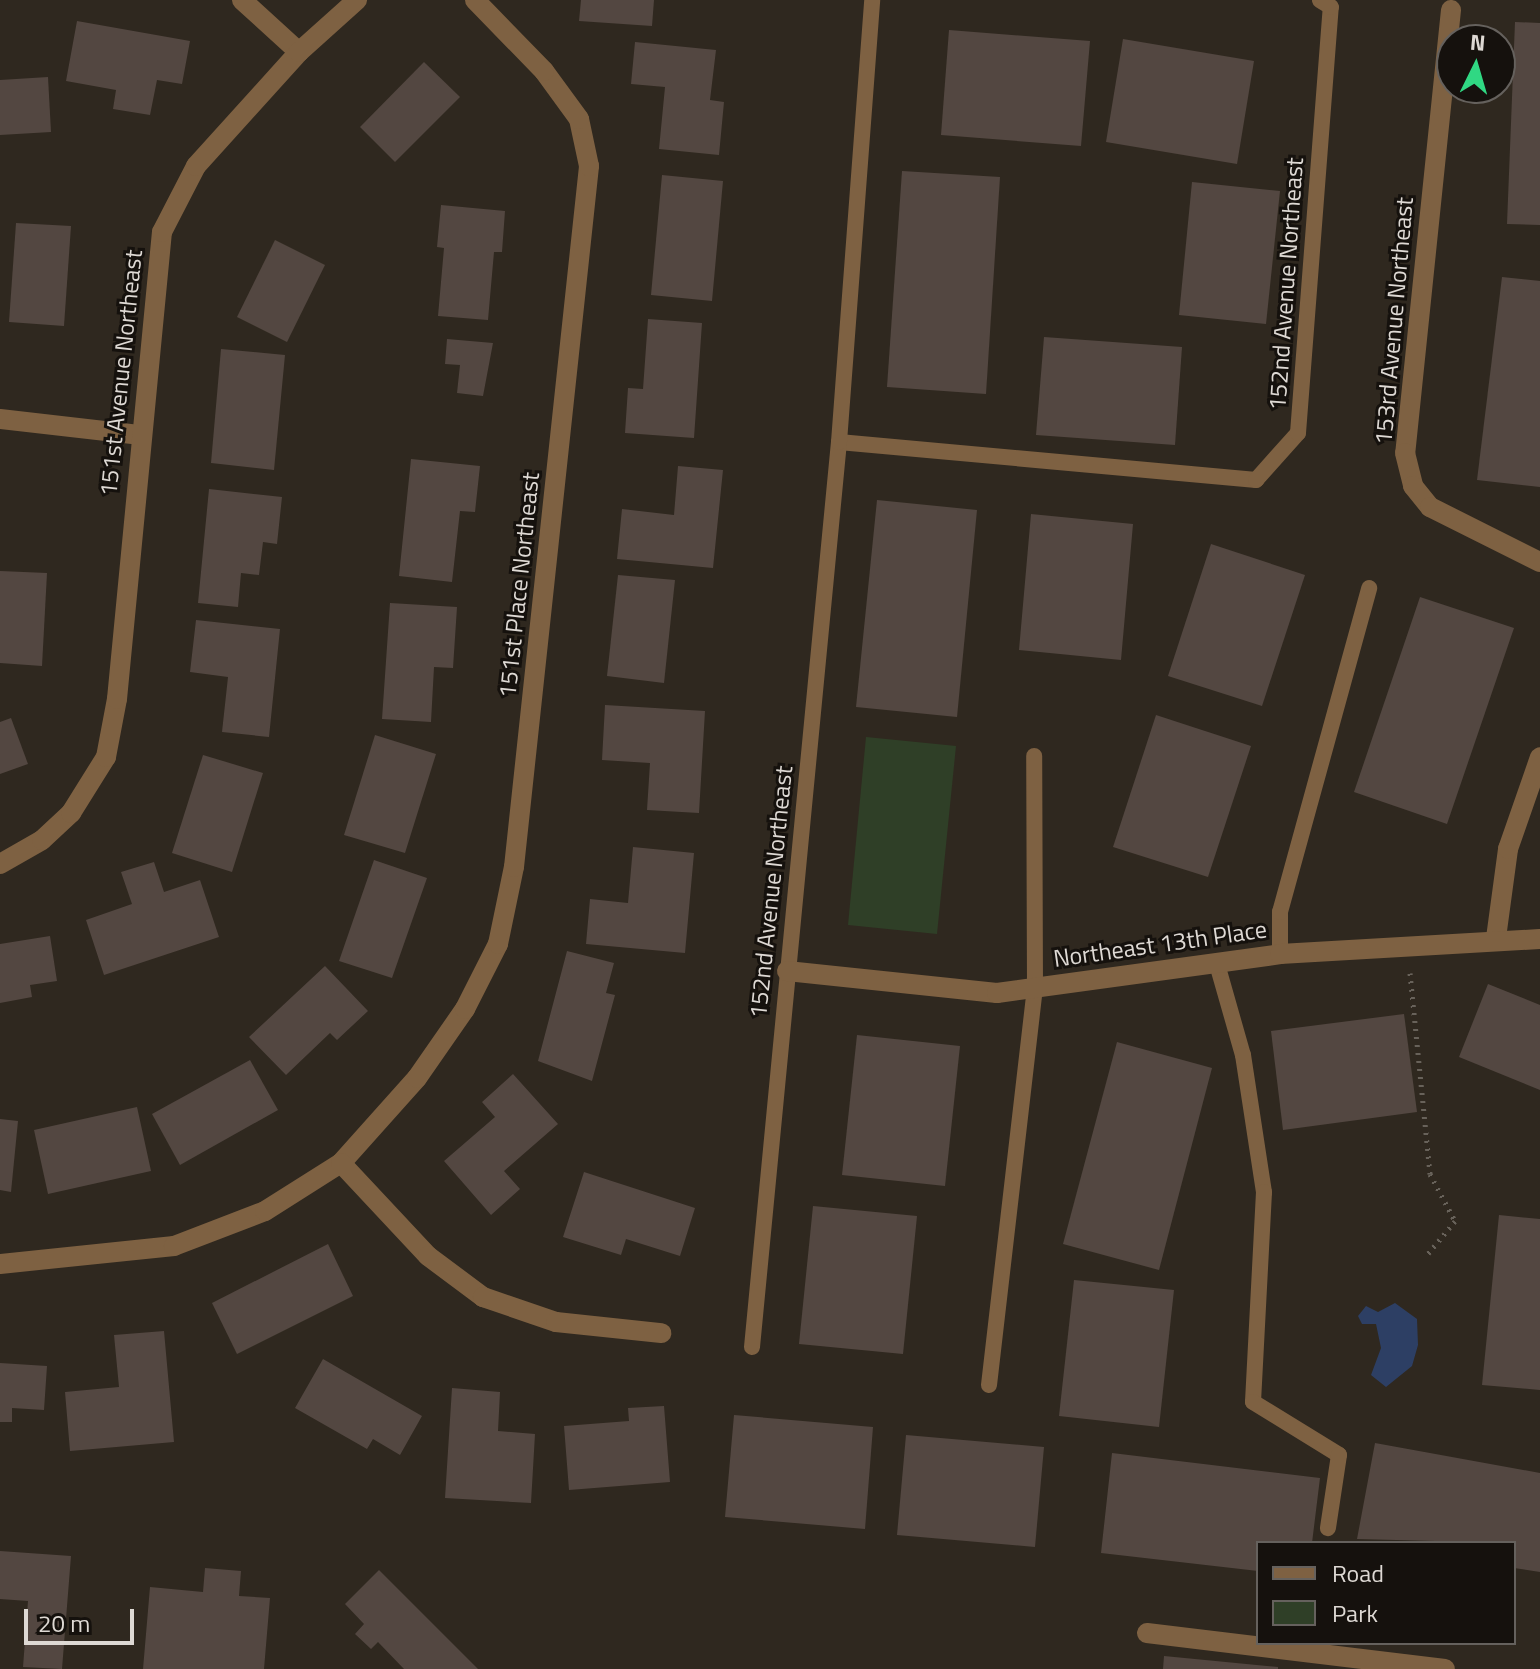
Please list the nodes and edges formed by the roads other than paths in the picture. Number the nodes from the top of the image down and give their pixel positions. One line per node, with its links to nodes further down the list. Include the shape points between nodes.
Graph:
1 (242, 0): 7 (street)
2 (357, 0): 7 (street, 151st Avenue Northeast)
3 (475, 0): 22 (street, 151st Place Northeast, via 544,71 579,119 589,166 514,867 498,944 465,1009 417,1078)
4 (872, 0): 10 (lane, 152nd Avenue Northeast)
5 (1320, 0): 10 (lane, 152nd Avenue Northeast, via 1331,7 1298,433 1256,480)
6 (1451, 10): 11 (street, 153rd Avenue Northeast, via 1405,453 1413,486 1430,507)
7 (299, 52): 9 (street, 151st Avenue Northeast, via 196,166 172,206 162,232)
8 (0, 419): 9 (street)
9 (141, 435): 15 (street, 151st Avenue Northeast, via 117,699 106,757 71,813 42,840)
10 (839, 442): 20 (lane, 152nd Avenue Northeast)
11 (1540, 562)
12 (1369, 588): 18 (lane, via 1280,912)
13 (1034, 756): 21 (lane)
14 (1540, 757): 16 (street, via 1508,849)
15 (0, 864)
16 (1496, 938): 17 (street, Northeast 13th Place); 18 (street, Northeast 13th Place)
17 (1540, 939)
18 (1280, 954): 19 (street, Northeast 13th Place)
19 (1217, 964): 21 (street, Northeast 13th Place); 27 (lane, via 1243,1055 1264,1192 1253,1402 1339,1455)
20 (787, 971): 21 (street, Northeast 13th Place, via 997,993); 25 (lane, 152nd Avenue Northeast)
21 (1035, 987): 26 (lane)
22 (341, 1163): 23 (street, 151st Place Northeast, via 265,1211 174,1246); 24 (street, via 428,1256 483,1297 556,1322)
23 (0, 1264)
24 (661, 1333)
25 (752, 1347)
26 (989, 1385)
27 (1328, 1528)
28 (1147, 1633): 29 (street)
29 (1445, 1669)

